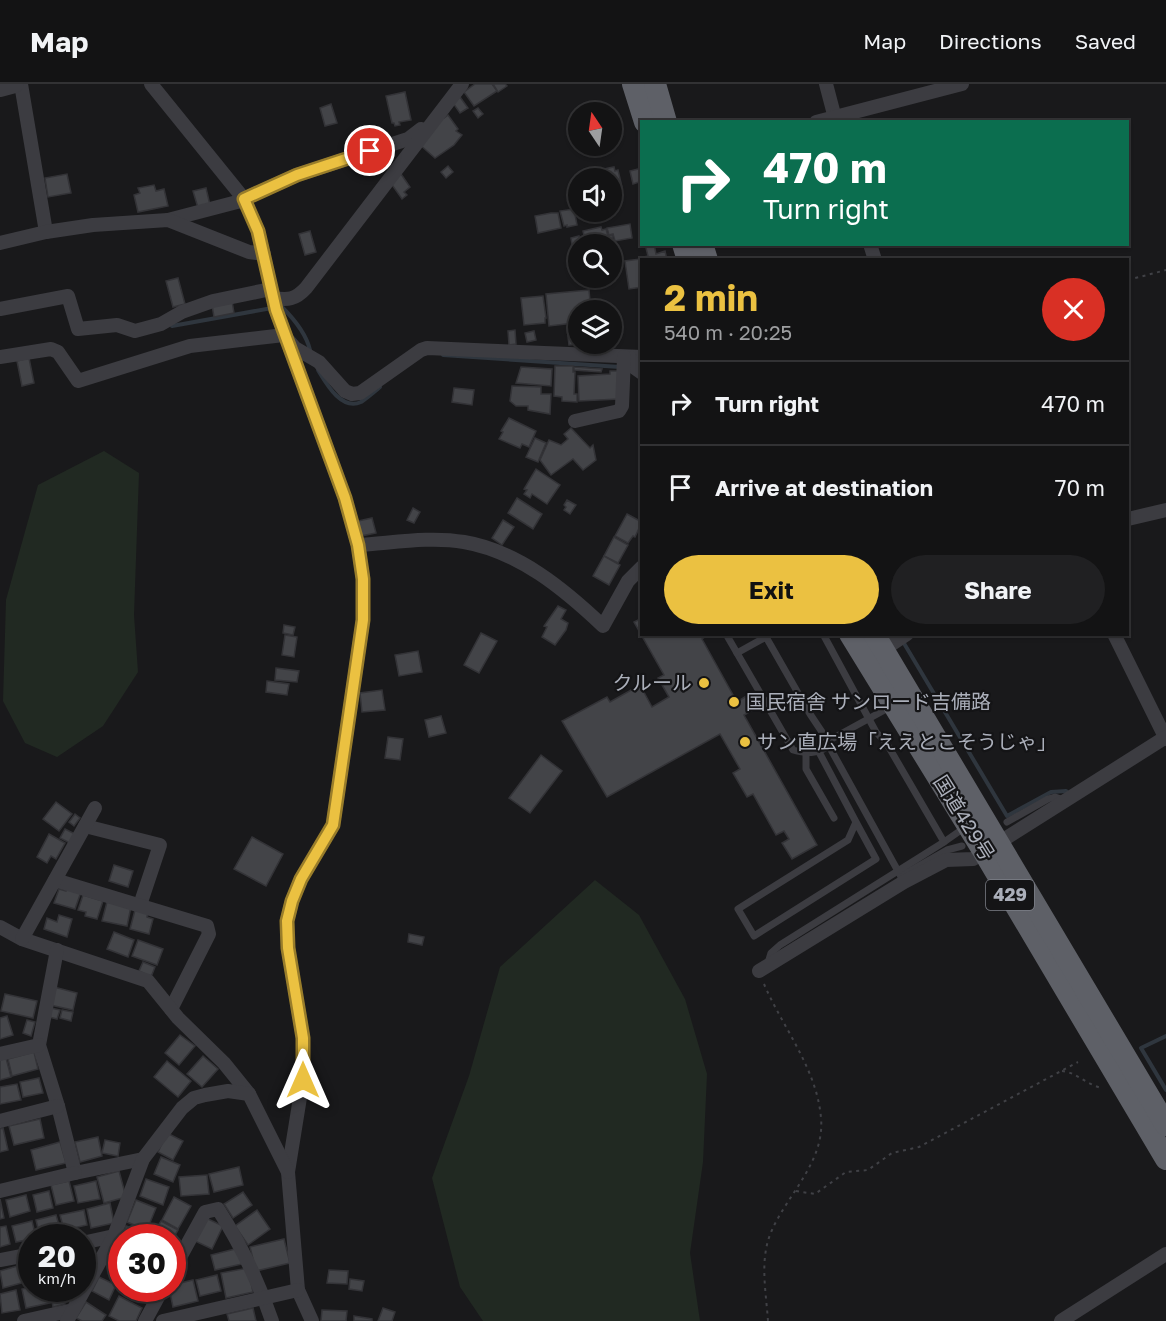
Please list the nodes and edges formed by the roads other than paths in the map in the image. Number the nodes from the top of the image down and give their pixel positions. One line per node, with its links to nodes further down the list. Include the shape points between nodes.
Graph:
1 (15, 84): 9 (street)
2 (21, 84): 16 (street)
3 (151, 84): 14 (street)
4 (462, 84): 10 (street)
5 (633, 84): 12 (highway)
6 (656, 84): 13 (highway)
7 (826, 84): 11 (street)
8 (962, 84): 11 (street)
9 (0, 88)
10 (439, 113): 14 (street, via 408,139 297,175); 19 (street, via 306,288 297,297)
11 (835, 119)
12 (644, 120)
13 (665, 120)
14 (244, 199): 15 (street); 18 (street)
15 (168, 220): 16 (street); 18 (street, via 249,252)
16 (46, 232): 17 (street)
17 (0, 243)
18 (264, 254): 19 (street)
19 (273, 300): 20 (street, via 213,301 135,332 117,325 78,329 68,296); 21 (street)
20 (0, 309)
21 (284, 334): 22 (street, via 190,346 78,381 58,352 51,349); 23 (street, via 295,348 319,362 352,394 360,393 427,348); 28 (street, via 338,476)
22 (0, 357)
23 (632, 357): 24 (street); 25 (street, via 619,411)
24 (640, 372)
25 (575, 421)
26 (1166, 510): 27 (street)
27 (1129, 519)
28 (358, 545): 29 (street, via 428,540 488,548 553,583 603,626 628,581); 66 (street, via 363,620 333,825 301,879 287,921 303,1038 303,1080)
29 (640, 569)
30 (727, 636): 35 (lane)
31 (824, 636): 37 (lane)
32 (852, 636): 36 (highway, 国道429号 / 429)
33 (1115, 636): 38 (street)
34 (893, 639): 36 (highway, 国道429号 / 429)
35 (737, 653): 39 (lane, via 766,637); 41 (lane, via 793,750)
36 (902, 700): 37 (lane); 47 (highway, 国道429号 / 429); 48 (highway, 国道429号 / 429)
37 (869, 719): 39 (lane); 49 (lane)
38 (1165, 736): 42 (street)
39 (829, 743): 40 (lane); 50 (lane)
40 (819, 752): 41 (lane); 45 (lane)
41 (806, 754): 44 (lane, via 806,769)
42 (1065, 800): 48 (street); 48 (lane, via 1048,799)
43 (95, 808): 46 (street)
44 (834, 818)
45 (856, 822): 45 (lane, via 848,840 738,909 754,936 876,859)
46 (85, 826): 51 (street); 52 (street, via 160,845)
47 (965, 836): 48 (highway, 国道429号 / 429); 49 (lane); 50 (lane)
48 (996, 839): 50 (street, via 973,860 946,860); 63 (highway, 国道429号 / 429); 65 (highway, 国道429号 / 429)
49 (944, 842): 50 (lane)
50 (901, 876): 56 (street)
51 (55, 880): 52 (street); 54 (street)
52 (140, 905): 57 (street, via 207,926 209,934)
53 (0, 927): 54 (street)
54 (22, 939): 55 (street)
55 (57, 950): 57 (street, via 148,981); 58 (street)
56 (763, 968)
57 (171, 1009): 60 (street)
58 (39, 1045): 59 (street); 61 (street)
59 (0, 1054)
60 (249, 1094): 64 (street, via 228,1091 194,1098); 66 (street)
61 (58, 1106): 62 (street); 67 (street)
62 (0, 1121)
63 (1166, 1125)
64 (143, 1159): 67 (street); 69 (street)
65 (1166, 1159)
66 (288, 1172): 75 (street)
67 (75, 1173): 68 (street)
68 (0, 1191)
69 (119, 1224)
70 (108, 1247): 78 (street)
71 (186, 1247): 76 (street, via 205,1212 218,1209 239,1241)
72 (1166, 1254): 84 (street)
73 (18, 1257): 74 (street)
74 (0, 1260)
75 (298, 1290): 76 (street); 83 (street)
76 (265, 1299): 81 (street); 82 (street)
77 (156, 1302): 80 (street)
78 (70, 1316): 79 (street)
79 (24, 1321)
80 (146, 1321)
81 (163, 1321)
82 (272, 1321)
83 (312, 1321)
84 (1061, 1321)

